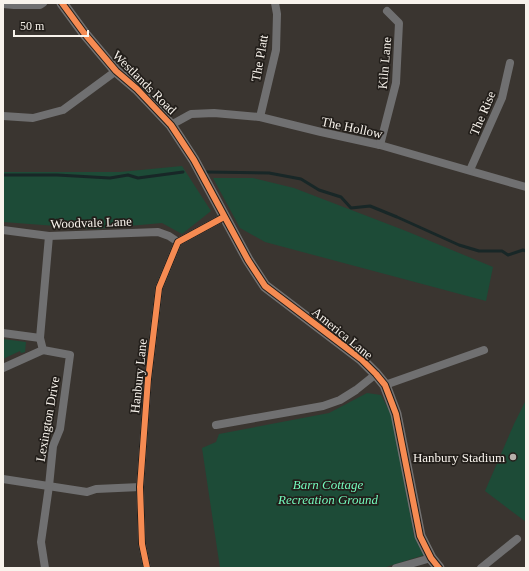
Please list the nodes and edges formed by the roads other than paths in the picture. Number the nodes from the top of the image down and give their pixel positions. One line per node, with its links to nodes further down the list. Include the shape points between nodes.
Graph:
1 (43, 3): 4 (street)
2 (62, 3): 7 (street, Westlands Road)
3 (275, 3): 9 (street, The Platt, via 276,50)
4 (3, 4)
5 (387, 11): 11 (street, Kiln Lane, via 399,23 396,83)
6 (510, 63): 13 (street, The Rise, via 502,98)
7 (116, 71): 8 (street, via 64,110 33,118); 10 (street, Westlands Road)
8 (3, 116)
9 (260, 117): 10 (street, The Hollow, via 191,114); 11 (street, The Hollow)
10 (171, 125): 12 (street, Westlands Road)
11 (380, 145): 13 (street, The Hollow)
12 (194, 160): 15 (street, America Lane)
13 (470, 170): 14 (street, The Hollow)
14 (526, 187)
15 (224, 217): 18 (street); 24 (street, America Lane, via 265,286 361,359)
16 (3, 230): 17 (street, Woodvale Lane)
17 (49, 236): 18 (street, Woodvale Lane, via 158,232); 20 (street)
18 (178, 242): 29 (street, Hanbury Lane, via 160,288 148,379)
19 (3, 333): 20 (street)
20 (40, 338): 21 (street)
21 (43, 350): 23 (street); 28 (street, Lexington Drive, via 70,355 60,429 53,446)
22 (484, 350): 25 (street)
23 (3, 368)
24 (376, 374): 25 (street, America Lane); 26 (street, America Lane, via 340,400 323,406)
25 (385, 384): 31 (street, America Lane, via 396,414 420,536)
26 (216, 425)
27 (3, 478): 28 (street)
28 (49, 486): 29 (street, via 87,492 96,489); 32 (street, via 41,542)
29 (140, 487): 33 (street, Hanbury Lane, via 142,544)
30 (517, 539): 36 (street)
31 (431, 558): 34 (street); 35 (street, America Lane)
32 (45, 568)
33 (147, 568)
34 (396, 568)
35 (439, 568)
36 (481, 568)

